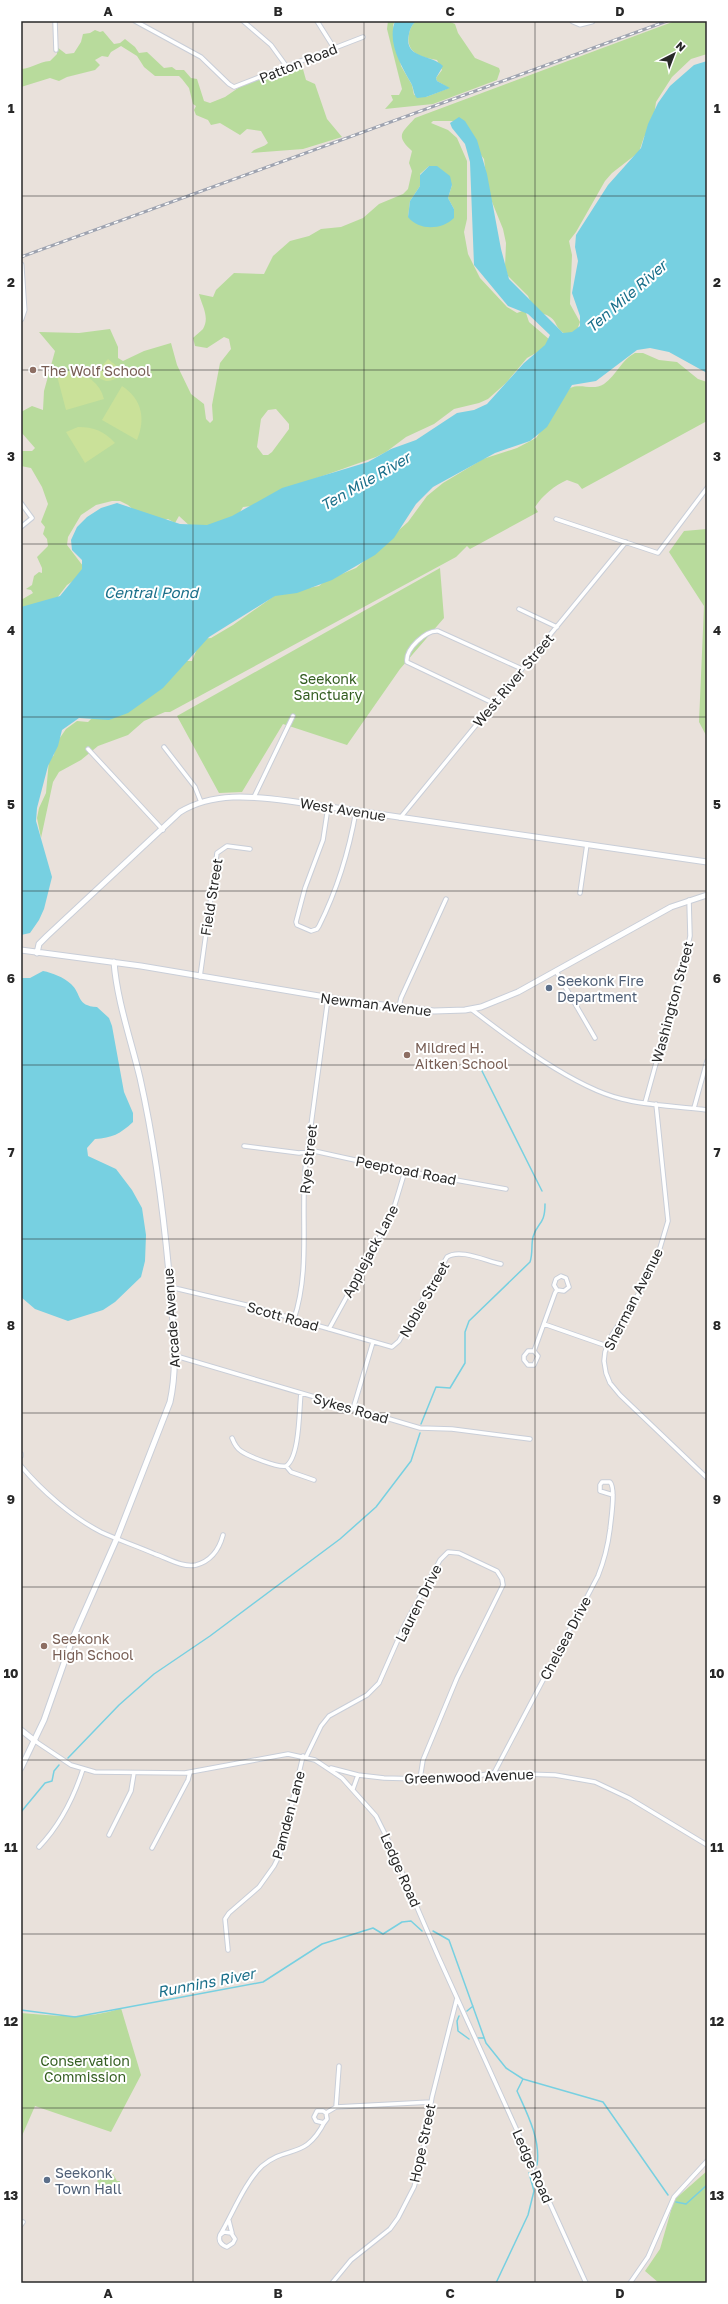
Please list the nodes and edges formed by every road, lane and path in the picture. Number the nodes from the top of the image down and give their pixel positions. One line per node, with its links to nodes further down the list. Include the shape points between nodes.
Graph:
1 (55, 21): 9 (street)
2 (136, 21): 10 (street, Patton Road, via 201,57 231,86 240,86)
3 (243, 21): 10 (street, via 272,45)
4 (317, 21): 8 (street)
5 (573, 21): 6 (main road, via 580,24)
6 (592, 21)
7 (363, 37): 8 (street, Patton Road)
8 (334, 48): 10 (street, Patton Road)
9 (56, 50)
10 (287, 67)
11 (21, 264): 12 (main road)
12 (22, 290): 13 (main road, via 24,310)
13 (21, 319)
14 (707, 488): 18 (street, via 658,553)
15 (21, 503): 17 (street, via 32,516)
16 (556, 519): 18 (street)
17 (21, 528)
18 (626, 542): 20 (street, West River Street)
19 (519, 609): 20 (street)
20 (557, 627): 21 (street, West River Street)
21 (522, 669): 22 (street, West River Street); 22 (street, via 443,633 433,631 422,638 409,653 407,662)
22 (493, 703): 30 (street, West River Street)
23 (293, 716): 26 (street)
24 (164, 747): 27 (street, via 195,787)
25 (88, 749): 31 (street)
26 (254, 797): 27 (main road, West Avenue, via 233,797); 28 (main road, West Avenue)
27 (202, 802): 31 (main road, West Avenue, via 180,812)
28 (328, 807): 29 (main road, West Avenue); 29 (street, via 323,840 305,888 296,922 306,929 317,929 349,848)
29 (356, 810): 30 (main road, West Avenue)
30 (400, 818): 32 (main road, West Avenue)
31 (163, 830): 40 (main road, West Avenue, via 47,936 39,944)
32 (587, 844): 34 (main road, West Avenue); 35 (street)
33 (250, 849): 43 (street, Field Street, via 227,846 217,853)
34 (707, 862)
35 (580, 893)
36 (707, 895): 38 (main road, Newman Avenue)
37 (446, 899): 45 (street)
38 (689, 900): 42 (main road, Newman Avenue, via 671,907); 49 (street, Washington Street, via 690,936)
39 (21, 950): 40 (main road, Newman Avenue)
40 (37, 953): 41 (main road, Newman Avenue)
41 (114, 962): 43 (main road, Newman Avenue); 58 (main road, Arcade Avenue, via 151,1136 162,1206)
42 (556, 971): 46 (main road, Newman Avenue, via 501,1000); 47 (street)
43 (200, 977): 44 (main road, Newman Avenue)
44 (328, 998): 45 (main road, Newman Avenue); 54 (street, Rye Street)
45 (399, 1007): 46 (main road, Newman Avenue, via 434,1011)
46 (471, 1009): 49 (street, via 522,1046 569,1075 622,1099)
47 (595, 1038)
48 (707, 1060): 51 (street)
49 (645, 1103): 50 (street)
50 (656, 1104): 51 (street); 65 (street, Sherman Avenue, via 668,1221 660,1248 641,1290)
51 (694, 1108): 52 (street)
52 (707, 1110)
53 (244, 1146): 54 (street, Peeptoad Road)
54 (307, 1152): 55 (street, Peeptoad Road, via 314,1151); 60 (street, Rye Street, via 303,1198 304,1279)
55 (405, 1171): 56 (street, Peeptoad Road); 62 (street, Applejack Lane, via 392,1214)
56 (506, 1189)
57 (501, 1264): 64 (street, Noble Street, via 456,1253 447,1257)
58 (170, 1287): 60 (street, Scott Road); 67 (main road, Arcade Avenue)
59 (557, 1290): 59 (street, via 563,1292 568,1288 569,1282 566,1278 561,1276 556,1279 554,1285); 61 (street)
60 (294, 1319): 62 (street, Scott Road)
61 (544, 1324): 65 (street); 66 (street)
62 (329, 1330): 63 (street, Scott Road)
63 (373, 1342): 64 (street, Scott Road); 69 (street)
64 (394, 1346)
65 (607, 1346): 74 (street, Sherman Avenue, via 604,1365 610,1383)
66 (534, 1352): 66 (street, via 528,1351 524,1356 528,1365 538,1361 538,1355)
67 (176, 1356): 68 (street, Sykes Road); 78 (main road, Arcade Avenue, via 175,1382 170,1402)
68 (301, 1393): 69 (street, Sykes Road); 73 (street, via 298,1436 290,1462)
69 (353, 1409): 71 (street, Sykes Road, via 420,1428 452,1428)
70 (232, 1438): 73 (street, via 241,1451 277,1466)
71 (530, 1439)
72 (21, 1466): 78 (street, via 50,1495 87,1524)
73 (286, 1466): 75 (street, via 291,1472)
74 (707, 1478)
75 (314, 1480)
76 (613, 1495): 76 (street, via 600,1491 602,1482 608,1481 612,1484); 86 (street, Chelsea Drive, via 608,1542 598,1576)
77 (223, 1535): 78 (street, via 220,1548 209,1559 195,1566 181,1564)
78 (117, 1538): 80 (main road, Arcade Avenue, via 77,1628)
79 (21, 1730): 80 (main road, Ledge Road)
80 (35, 1741): 83 (main road, Arcade Avenue); 84 (street, Ledge Road, via 72,1765)
81 (305, 1757): 82 (street, Ledge Road); 85 (street, Ledge Road, via 278,1755); 89 (street, Lauren Drive, via 329,1716 367,1695 379,1683 404,1626 440,1560 446,1553 455,1551 497,1572 502,1579 502,1585 457,1678 423,1760); 95 (street, Pamden Lane, via 280,1854 267,1878 226,1917)
82 (328, 1767): 88 (street, Greenwood Avenue); 90 (street, Ledge Road)
83 (21, 1768)
84 (83, 1769): 87 (street, Ledge Road); 93 (street, via 69,1804 50,1836)
85 (190, 1772): 87 (street, Ledge Road); 94 (street)
86 (494, 1773): 89 (street, Greenwood Avenue); 92 (street, Greenwood Avenue, via 555,1775 595,1782 629,1798)
87 (134, 1774): 91 (street, via 131,1791)
88 (358, 1776): 89 (street, Greenwood Avenue); 90 (street)
89 (420, 1779)
90 (353, 1789): 96 (street, Ledge Road, via 376,1816 388,1840)
91 (109, 1834)
92 (707, 1845)
93 (40, 1847)
94 (152, 1848)
95 (228, 1950)
96 (457, 1998): 98 (street, Hope Street); 107 (street, Ledge Road)
97 (339, 2066): 99 (street)
98 (431, 2102): 99 (street); 106 (street, Hope Street, via 421,2164 406,2204 390,2229 351,2260)
99 (336, 2107): 100 (street)
100 (326, 2113): 101 (street); 101 (street, via 319,2111 314,2117 317,2122)
101 (325, 2121): 103 (street, via 318,2135 307,2146 273,2159 259,2169)
102 (707, 2161): 108 (street, via 674,2197 648,2257)
103 (229, 2219): 104 (street, via 229,2228); 105 (street)
104 (233, 2234): 105 (street, via 226,2232); 105 (street, via 233,2243 227,2247 220,2243)
105 (220, 2235)
106 (332, 2283)
107 (586, 2283)
108 (630, 2283)

